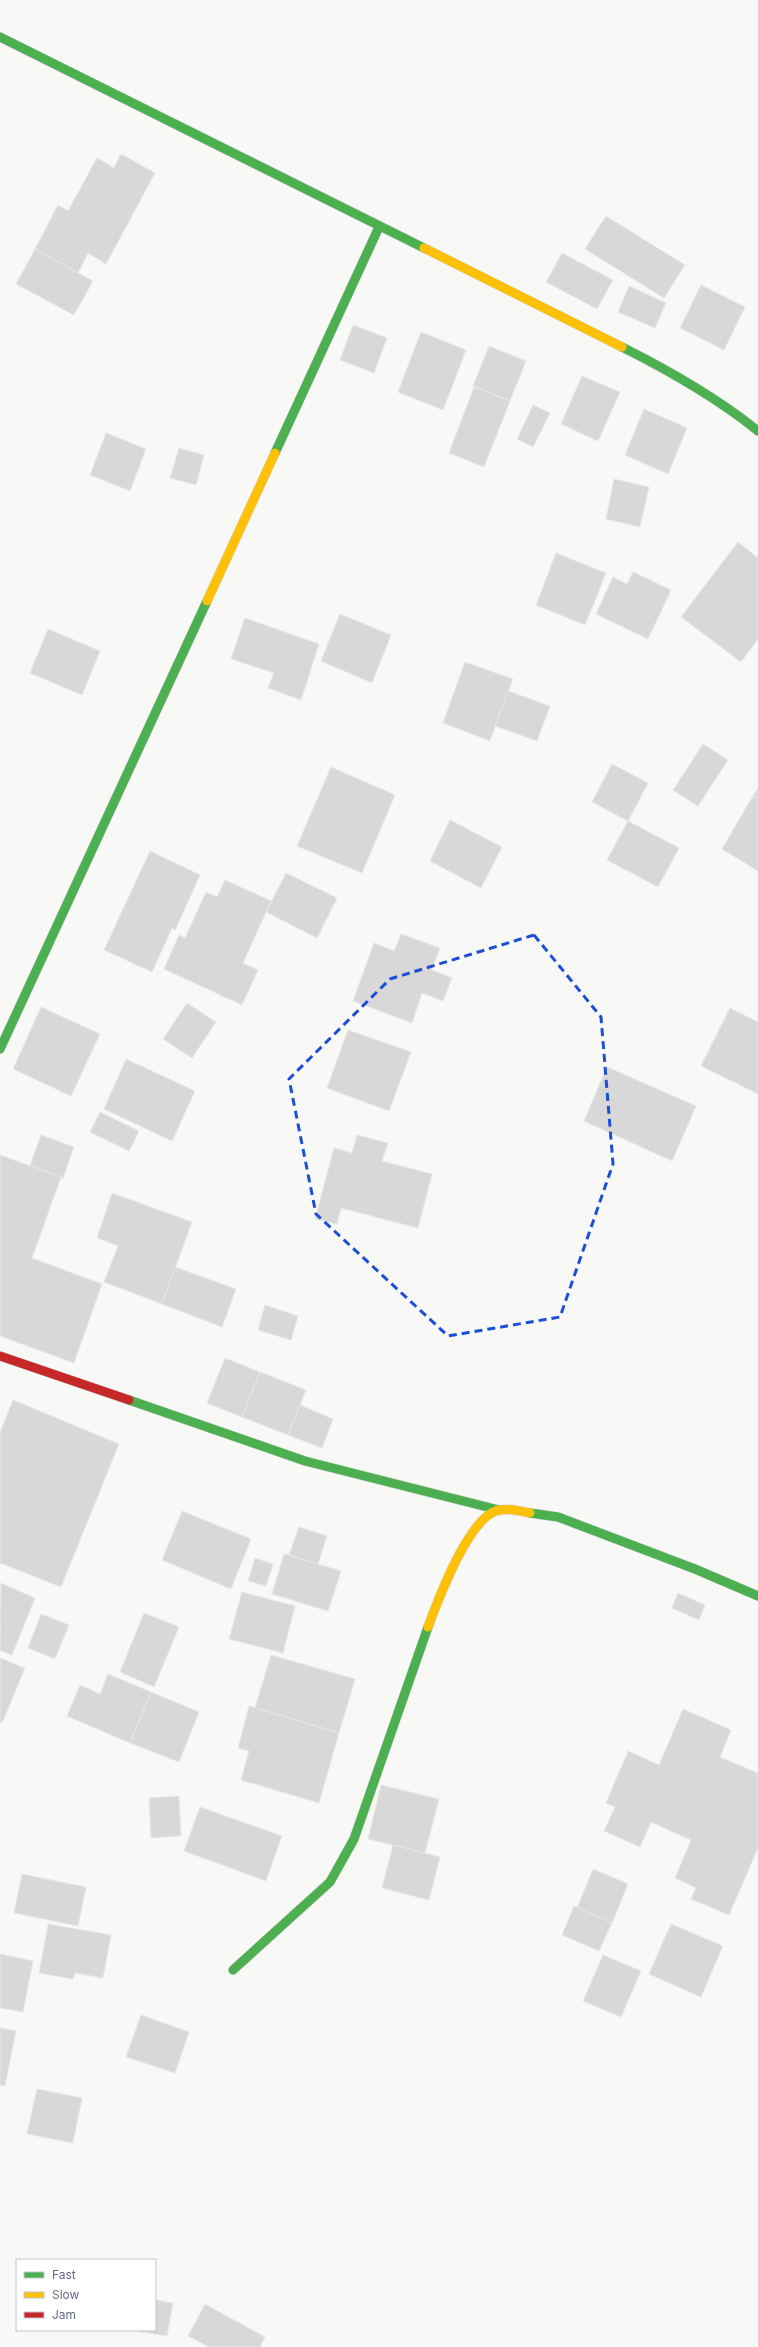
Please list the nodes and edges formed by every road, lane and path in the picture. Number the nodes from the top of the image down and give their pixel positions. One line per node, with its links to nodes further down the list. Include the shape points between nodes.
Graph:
1 (0, 37): 2 (street)
2 (379, 227): 3 (street, via 503,286 670,371 731,409); 4 (street)
3 (758, 431)
4 (0, 1050)
5 (0, 1356): 6 (street, via 305,1461)
6 (500, 1510): 7 (street, via 558,1517); 8 (street, via 482,1518 449,1573 412,1668 354,1839 330,1882)
7 (758, 1596)
8 (233, 1970)

